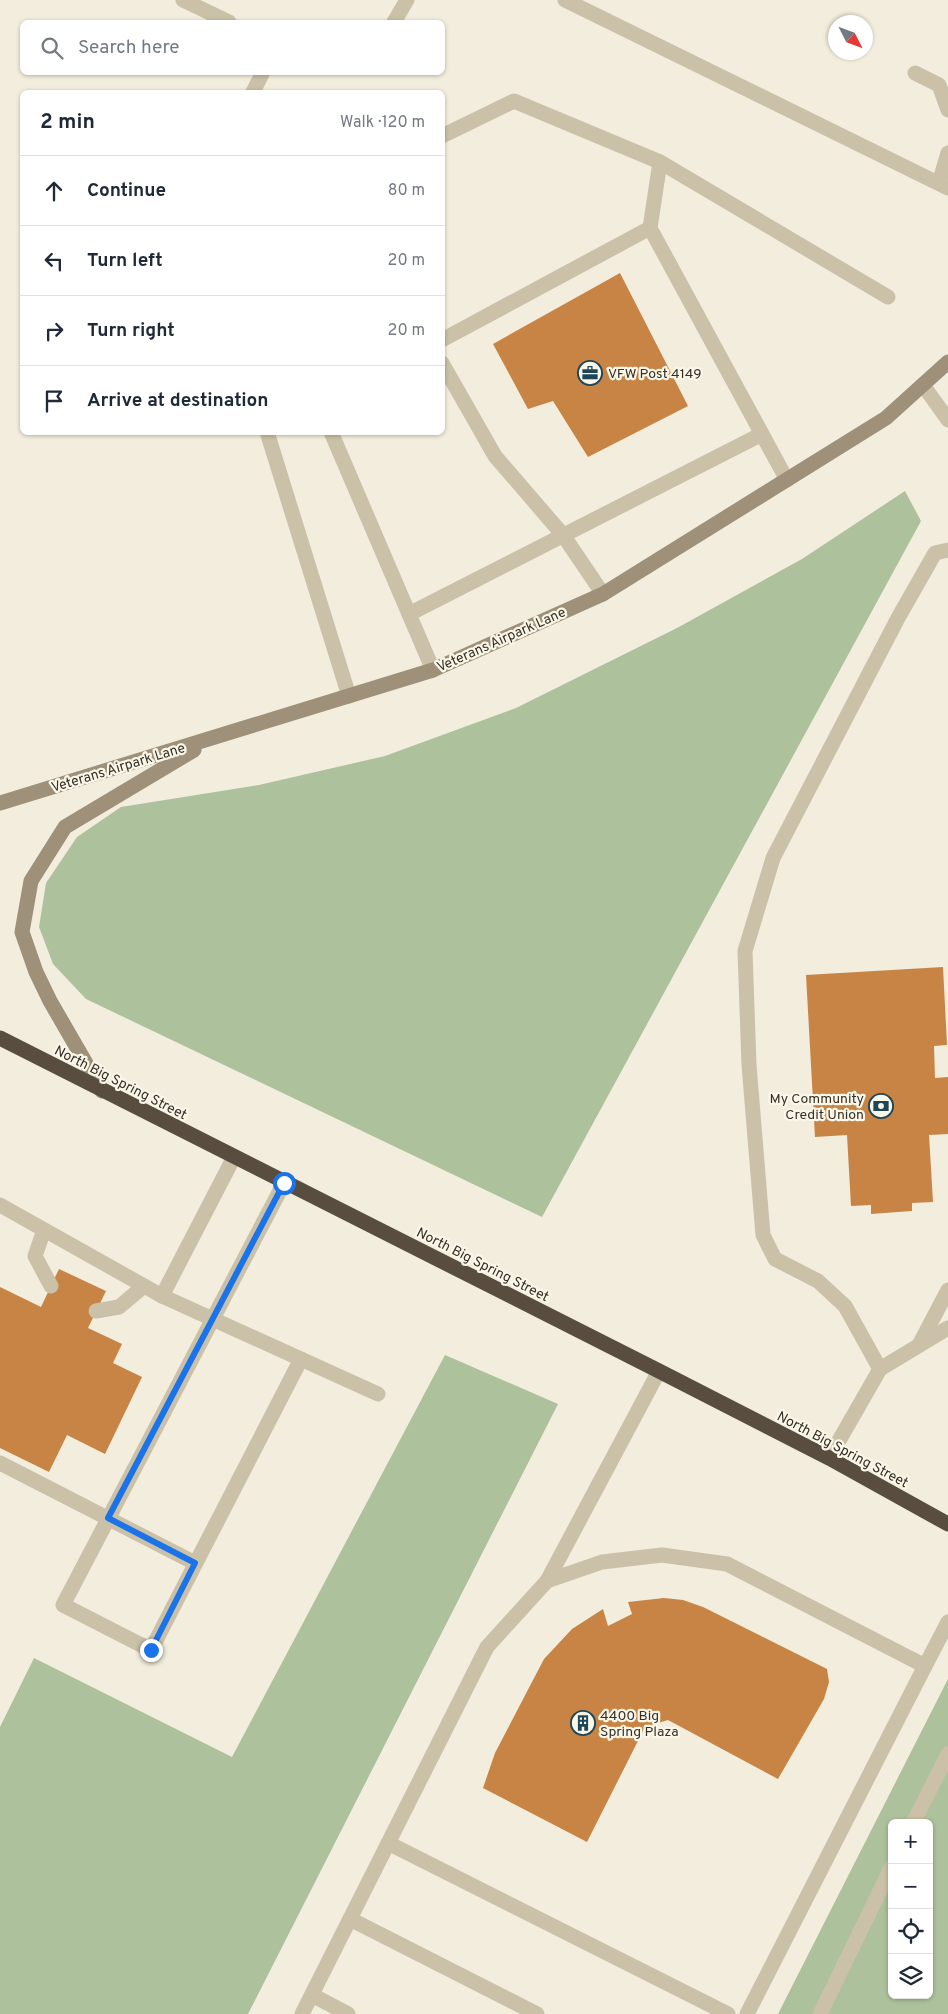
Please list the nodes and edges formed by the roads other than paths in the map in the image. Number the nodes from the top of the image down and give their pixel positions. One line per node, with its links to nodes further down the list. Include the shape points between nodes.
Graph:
1 (183, 0): 4 (lane)
2 (407, 0): 5 (lane)
3 (565, 0): 13 (lane)
4 (225, 20)
5 (395, 20)
6 (915, 73): 9 (lane, via 939,85)
7 (262, 75): 8 (lane)
8 (254, 90)
9 (948, 110)
10 (445, 135): 12 (lane, via 514,101)
11 (948, 153): 13 (lane)
12 (660, 162): 14 (lane); 15 (lane)
13 (944, 186)
14 (650, 228): 16 (lane); 21 (lane)
15 (888, 297)
16 (445, 338)
17 (948, 362): 19 (street, Veterans Airpark Lane)
18 (445, 368): 25 (lane, via 495,456)
19 (923, 385): 20 (lane); 24 (street, Veterans Airpark Lane, via 886,418)
20 (948, 420)
21 (762, 434): 24 (lane); 25 (lane)
22 (268, 435): 30 (lane)
23 (332, 435): 28 (lane)
24 (787, 480): 27 (street, Veterans Airpark Lane)
25 (562, 535): 27 (lane); 28 (lane)
26 (948, 550): 48 (lane, via 935,553 898,618 773,858 744,951 749,1065 763,1235 775,1259 818,1281 845,1306)
27 (603, 594): 29 (street, Veterans Airpark Lane)
28 (409, 614): 29 (lane)
29 (433, 670): 30 (street, Veterans Airpark Lane)
30 (349, 696): 31 (street, Veterans Airpark Lane)
31 (217, 736): 32 (street, Veterans Airpark Lane); 34 (street, via 65,827 32,881 22,932 50,1001)
32 (0, 803)
33 (0, 1038): 34 (highway, North Big Spring Street)
34 (102, 1090): 35 (highway, North Big Spring Street)
35 (234, 1157): 36 (highway, North Big Spring Street); 42 (lane)
36 (284, 1183): 44 (lane); 49 (highway, North Big Spring Street)
37 (0, 1205): 38 (lane)
38 (44, 1230): 39 (lane, via 35,1256); 40 (lane)
39 (51, 1286)
40 (144, 1286): 42 (lane); 43 (lane, via 119,1307)
41 (948, 1290): 46 (lane)
42 (162, 1296): 44 (lane)
43 (96, 1311)
44 (213, 1319): 47 (lane); 53 (lane)
45 (948, 1328): 46 (lane)
46 (919, 1345): 48 (lane)
47 (301, 1359): 50 (lane); 55 (lane)
48 (880, 1369): 51 (lane)
49 (659, 1371): 51 (highway, North Big Spring Street); 56 (lane)
50 (378, 1394)
51 (829, 1458): 54 (highway, North Big Spring Street)
52 (0, 1463): 53 (lane)
53 (108, 1518): 55 (lane); 55 (lane, via 63,1605 151,1650)
54 (948, 1524)
55 (195, 1563)
56 (548, 1582): 58 (lane, via 602,1562 662,1555 727,1564); 61 (lane, via 487,1647)
57 (948, 1622): 58 (lane)
58 (925, 1666): 69 (lane)
59 (948, 1754): 60 (lane)
60 (915, 1819)
61 (388, 1843): 63 (lane); 68 (lane)
62 (888, 1874): 70 (lane)
63 (350, 1919): 64 (lane); 67 (lane)
64 (312, 1995): 65 (lane); 66 (lane)
65 (302, 2014)
66 (348, 2014)
67 (537, 2014)
68 (728, 2014)
69 (747, 2014)
70 (820, 2014)

